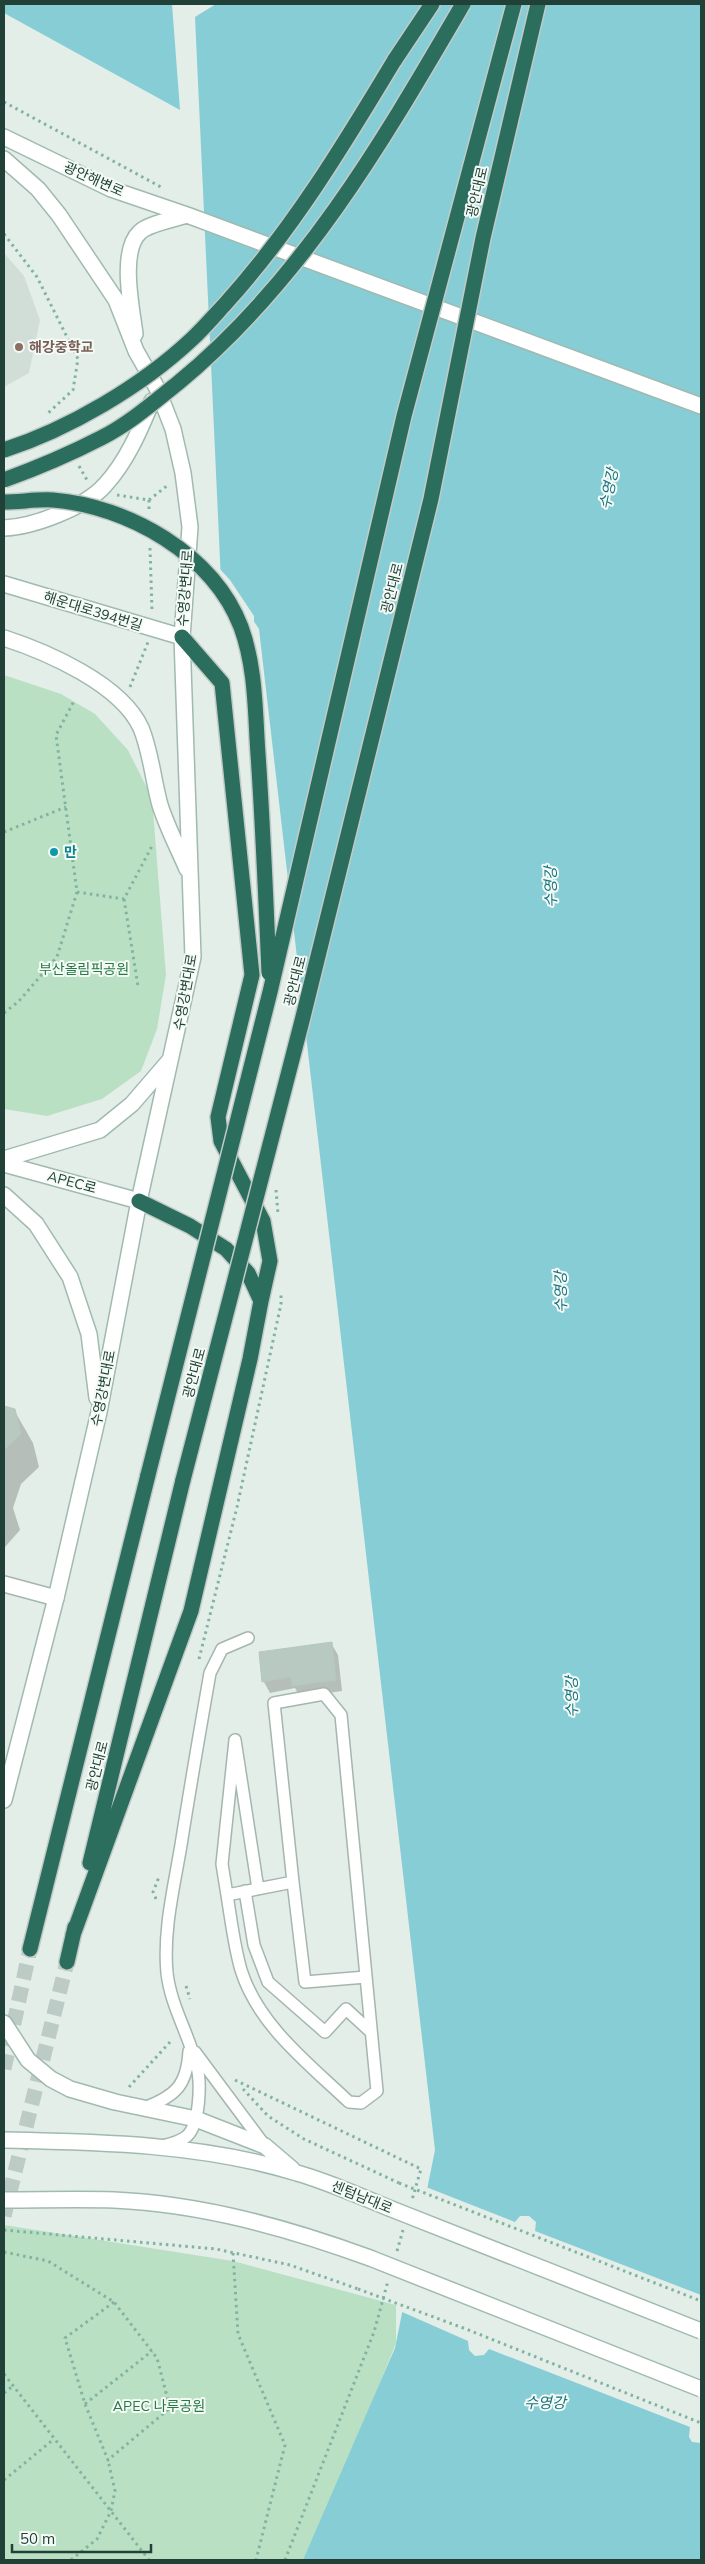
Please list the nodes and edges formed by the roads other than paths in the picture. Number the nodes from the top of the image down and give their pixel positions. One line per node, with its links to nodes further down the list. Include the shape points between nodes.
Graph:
1 (432, 4): 11 (highway, bridge, via 292,222 244,283 192,339 141,380 79,417)
2 (463, 4): 12 (highway, bridge, via 356,182 284,277 236,333 155,402 102,438)
3 (514, 4): 19 (highway, 광안대로, bridge, via 404,416)
4 (538, 4): 35 (highway, 광안대로, bridge, via 483,238 428,509 303,1017 183,1480)
5 (4, 136): 7 (main road, 광안해변로, via 112,189)
6 (4, 159): 8 (main road, 수영강변대로, via 38,189 59,215 116,300)
7 (187, 215): 8 (main road, via 140,232 132,244 128,258); 10 (main road, 광안해변로, bridge)
8 (136, 351): 9 (main road, 수영강변대로)
9 (157, 388): 14 (main road, via 136,440 104,486 62,514); 16 (main road, 수영강변대로, via 173,429 190,527)
10 (701, 406)
11 (4, 450)
12 (4, 480)
13 (4, 502): 19 (highway, bridge, via 52,500 99,508 142,527 182,550 219,587 241,626 252,664)
14 (4, 528)
15 (4, 584): 16 (main road, 해운대로394번길)
16 (182, 637): 18 (main road, 수영강변대로); 25 (highway, via 222,683 252,975 218,1117 220,1142 263,1220 270,1261)
17 (4, 638): 18 (main road, via 61,661 103,685 124,705 140,727 161,806)
18 (191, 878): 20 (main road, 수영강변대로, via 194,956)
19 (270, 992): 36 (highway, 광안대로, bridge)
20 (172, 1058): 21 (main road, via 132,1104 100,1130); 24 (main road, 수영강변대로)
21 (4, 1159)
22 (4, 1164): 24 (main road, APEC로)
23 (4, 1195): 26 (main road, via 36,1224 70,1277 89,1334)
24 (139, 1201): 25 (highway, via 190,1226 226,1249 248,1273); 26 (main road, 수영강변대로)
25 (261, 1301): 35 (highway, via 191,1611)
26 (99, 1412): 28 (main road, 수영강변대로)
27 (4, 1584): 28 (main road)
28 (56, 1598): 30 (main road, 수영강변대로)
29 (248, 1638): 41 (lane, via 222,1650 210,1673 173,1890 166,1944 167,1974 173,2004)
30 (4, 1800)
31 (293, 1882): 32 (lane); 38 (lane, via 304,1982); 38 (lane, via 274,1703 324,1694 341,1715)
32 (258, 1889): 33 (lane); 34 (lane, via 235,1740 222,1864)
33 (245, 1891): 34 (lane); 40 (lane, via 254,1945 268,1982 325,2032 346,2009)
34 (226, 1895): 40 (lane, via 241,1971 260,2009 281,2037 349,2102 361,2102 377,2091)
35 (73, 1935): 37 (highway, 광안대로)
36 (30, 1949)
37 (67, 1962)
38 (366, 1977): 40 (lane)
39 (4, 2023): 42 (main road, via 28,2060 51,2079 70,2089)
40 (371, 2032)
41 (189, 2045): 42 (lane, via 188,2072 177,2090 162,2102); 43 (lane, via 197,2067 199,2086); 45 (lane)
42 (144, 2108): 43 (main road)
43 (196, 2119): 45 (main road); 46 (lane, via 188,2136)
44 (4, 2140): 46 (main road, 센텀남대로, via 124,2143)
45 (265, 2146): 47 (main road)
46 (157, 2148): 47 (main road, 센텀남대로, via 244,2160)
47 (296, 2172): 49 (main road, 센텀남대로, bridge)
48 (4, 2200): 50 (main road, bridge, via 115,2200 167,2205 270,2225 370,2258)
49 (701, 2331)
50 (701, 2389)

